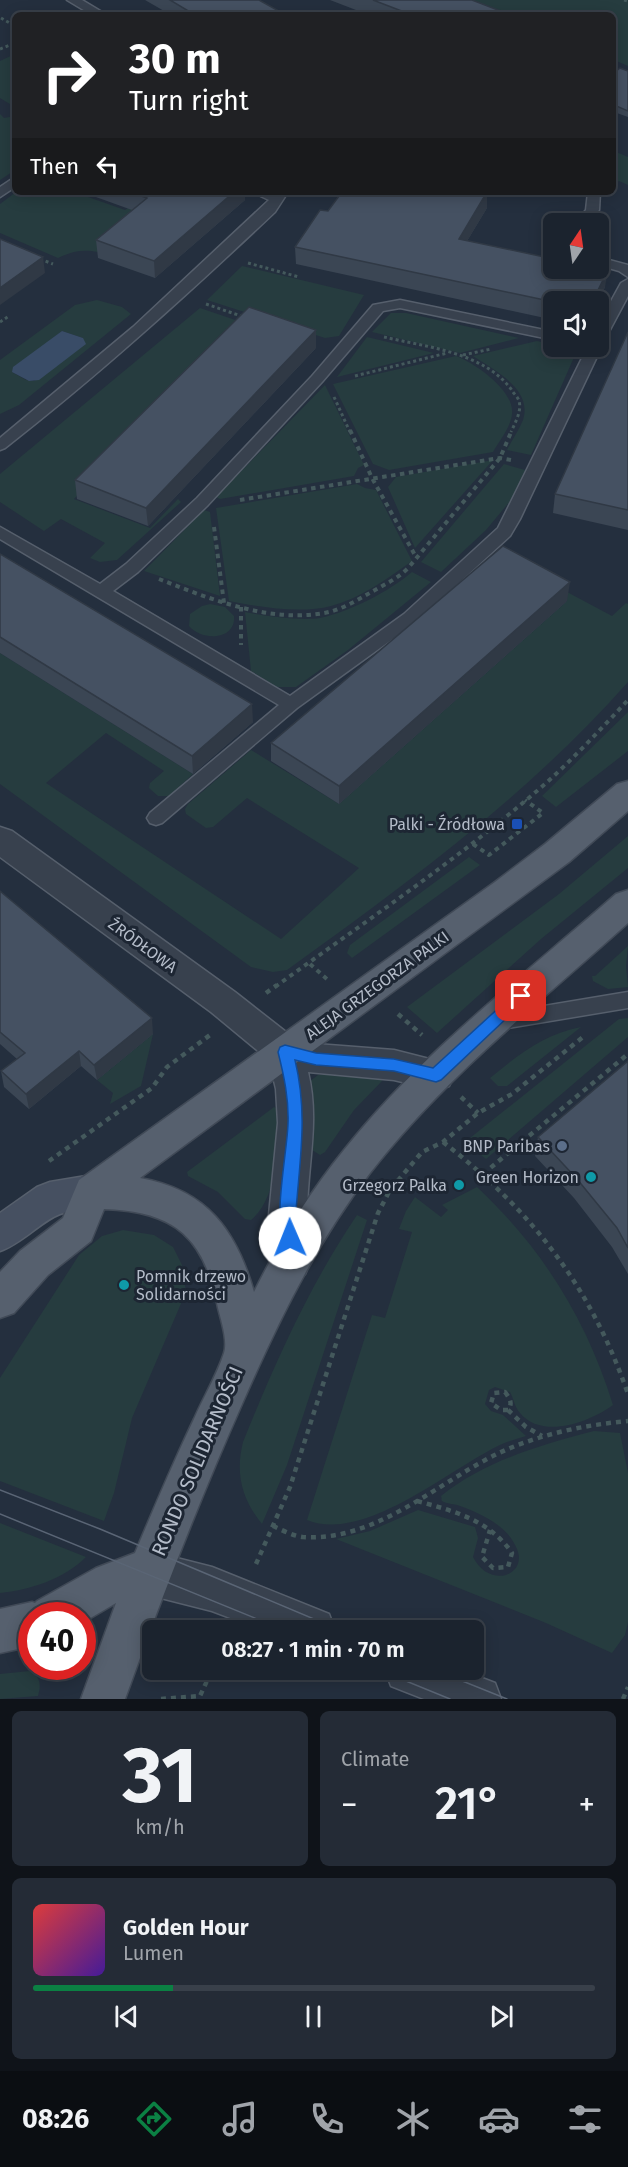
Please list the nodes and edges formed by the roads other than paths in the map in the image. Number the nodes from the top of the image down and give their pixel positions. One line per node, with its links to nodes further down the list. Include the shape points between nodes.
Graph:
1 (73, 0): 2 (lane)
2 (95, 12)
3 (280, 195): 12 (lane, via 153,319)
4 (595, 195): 5 (lane)
5 (591, 213)
6 (609, 264): 7 (lane)
7 (628, 273)
8 (628, 283): 9 (lane)
9 (609, 318)
10 (543, 334): 14 (lane, via 400,304 378,308 322,381 207,503)
11 (590, 357): 15 (lane, via 504,532 410,618)
12 (0, 445)
13 (0, 532): 14 (lane)
14 (101, 592): 15 (lane)
15 (291, 704): 17 (lane)
16 (628, 793): 22 (main road, ALEJA GRZEGORZA PALKI, via 524,878)
17 (156, 818)
18 (0, 840): 22 (street, ŹRÓDŁOWA, via 223,1002)
19 (628, 903): 21 (main road)
20 (628, 1000): 21 (lane)
21 (491, 1023): 23 (main road)
22 (285, 1052): 23 (street, via 316,1059 394,1065); 24 (main road, ALEJA GRZEGORZA PALKI); 26 (street, via 294,1089 296,1123 288,1215)
23 (449, 1087): 26 (main road, via 410,1101 362,1155)
24 (92, 1192): 25 (main road, via 50,1199); 27 (main road, via 76,1229 34,1263); 28 (main road, via 146,1196 181,1208 196,1219 228,1270 239,1306)
25 (0, 1234)
26 (291, 1262): 28 (main road)
27 (0, 1300)
28 (245, 1350): 29 (main road, RONDO SOLIDARNOŚCI)
29 (149, 1574): 30 (main road, RONDO SOLIDARNOŚCI, via 120,1579); 31 (street, via 208,1588); 35 (main road)
30 (78, 1602)
31 (288, 1620)
32 (18, 1627): 33 (main road)
33 (0, 1631)
34 (432, 1680): 36 (street)
35 (103, 1699)
36 (479, 1699)

